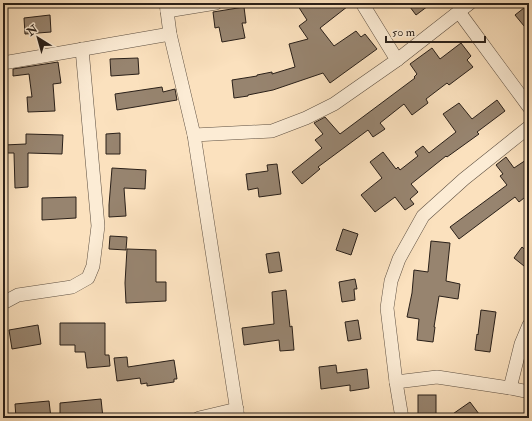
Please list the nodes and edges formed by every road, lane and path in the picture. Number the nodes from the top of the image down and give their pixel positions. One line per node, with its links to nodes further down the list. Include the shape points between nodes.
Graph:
1 (216, 3): 4 (street)
2 (362, 3): 8 (street)
3 (470, 3): 5 (street)
4 (166, 7): 6 (street)
5 (459, 12): 8 (street); 10 (street)
6 (170, 34): 7 (street); 12 (street)
7 (82, 49): 9 (street); 13 (street, via 98,226 93,266 88,278 72,287 18,295)
8 (397, 60): 12 (street, via 334,104 279,128)
9 (3, 63)
10 (529, 107)
11 (529, 127): 15 (street, via 422,216 399,259 391,281 387,308)
12 (194, 135): 18 (street)
13 (3, 303)
14 (529, 325): 16 (street, via 521,344)
15 (396, 382): 16 (street, via 437,377); 20 (street)
16 (510, 388): 17 (street)
17 (529, 392)
18 (238, 414): 19 (street)
19 (199, 418)
20 (402, 418)

